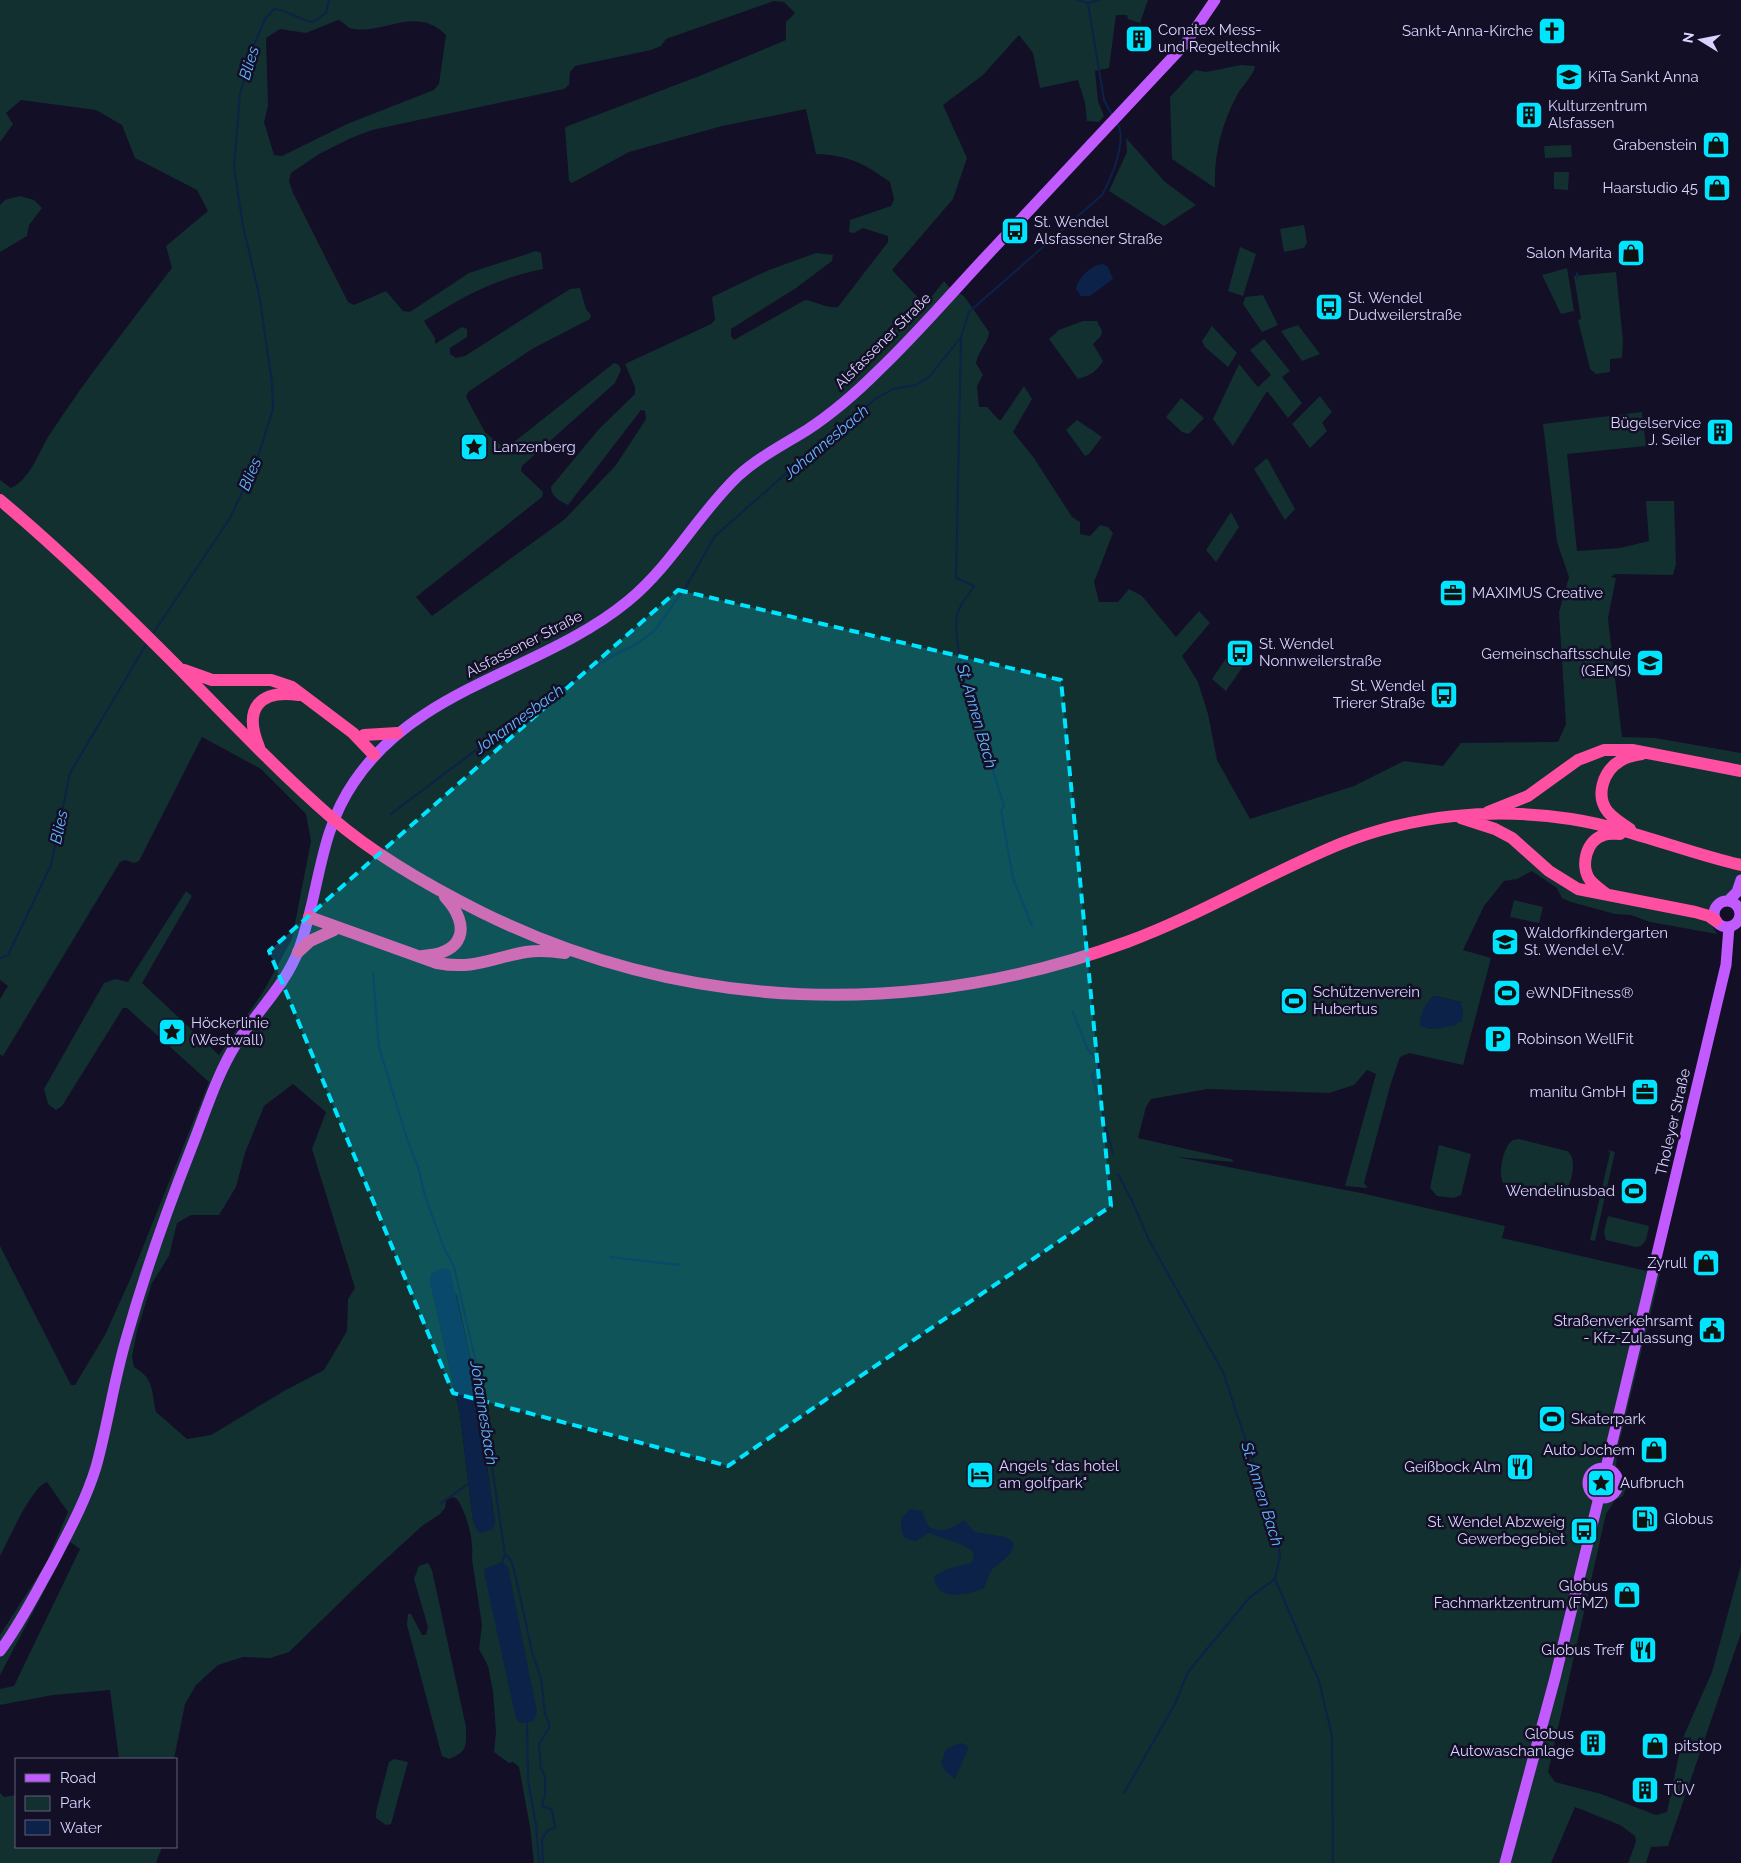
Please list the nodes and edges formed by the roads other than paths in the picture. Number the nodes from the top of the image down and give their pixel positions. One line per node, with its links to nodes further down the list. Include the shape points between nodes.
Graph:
1 (1215, 0): 5 (main road, Alsfassener Straße, via 1185,44 890,360 827,416 756,460 714,502 663,568 637,593 597,624 449,699)
2 (1, 500): 3 (highway)
3 (177, 667): 4 (highway, via 212,680 271,680 292,687); 7 (highway)
4 (301, 696): 6 (highway); 7 (highway, via 276,694 268,696 256,707 251,722)
5 (398, 733): 6 (highway); 8 (main road, Alsfassener Straße)
6 (359, 734): 8 (highway)
7 (261, 751): 16 (highway, via 351,834)
8 (377, 752): 21 (main road, Alsfassener Straße, via 351,785 334,817 322,850)
9 (1646, 753): 10 (highway); 11 (highway, via 1617,749 1591,754 1528,796); 13 (highway, via 1632,756 1612,767 1602,791 1609,813)
10 (1739, 770)
11 (1481, 814): 12 (highway); 13 (highway, via 1572,819)
12 (1454, 816): 17 (highway, via 1512,838 1549,871 1578,889); 25 (highway, via 1378,831 1344,842 1132,940 1048,968 946,988 832,996 779,993 673,980)
13 (1640, 836): 14 (highway); 17 (highway, via 1604,835 1589,848 1586,872)
14 (1741, 865)
15 (1741, 881): 18 (main road, via 1737,892)
16 (439, 891): 25 (highway, via 513,928); 26 (highway, via 458,913 460,934 445,952)
17 (1606, 894): 20 (highway)
18 (1728, 901): 19 (main road); 20 (main road, via 1720,903)
19 (1740, 903): 22 (main road, via 1740,920)
20 (1716, 915): 22 (main road, via 1720,926)
21 (308, 921): 23 (highway); 24 (main road, Alsfassener Straße)
22 (1729, 928): 27 (main road, Tholeyer Straße, via 1726,964)
23 (337, 930): 24 (highway, via 310,941); 26 (highway)
24 (298, 952): 29 (main road, Alsfassener Straße, via 279,988 237,1043 216,1084 161,1226 118,1366 95,1469 85,1496 26,1613)
25 (582, 955): 26 (highway, via 540,950 456,967)
26 (420, 956)
27 (1606, 1468): 28 (main road, via 1616,1477 1617,1486 1611,1495); 28 (main road, via 1594,1471 1589,1478 1590,1490)
28 (1600, 1497): 30 (main road)
29 (0, 1651)
30 (1505, 1863)

